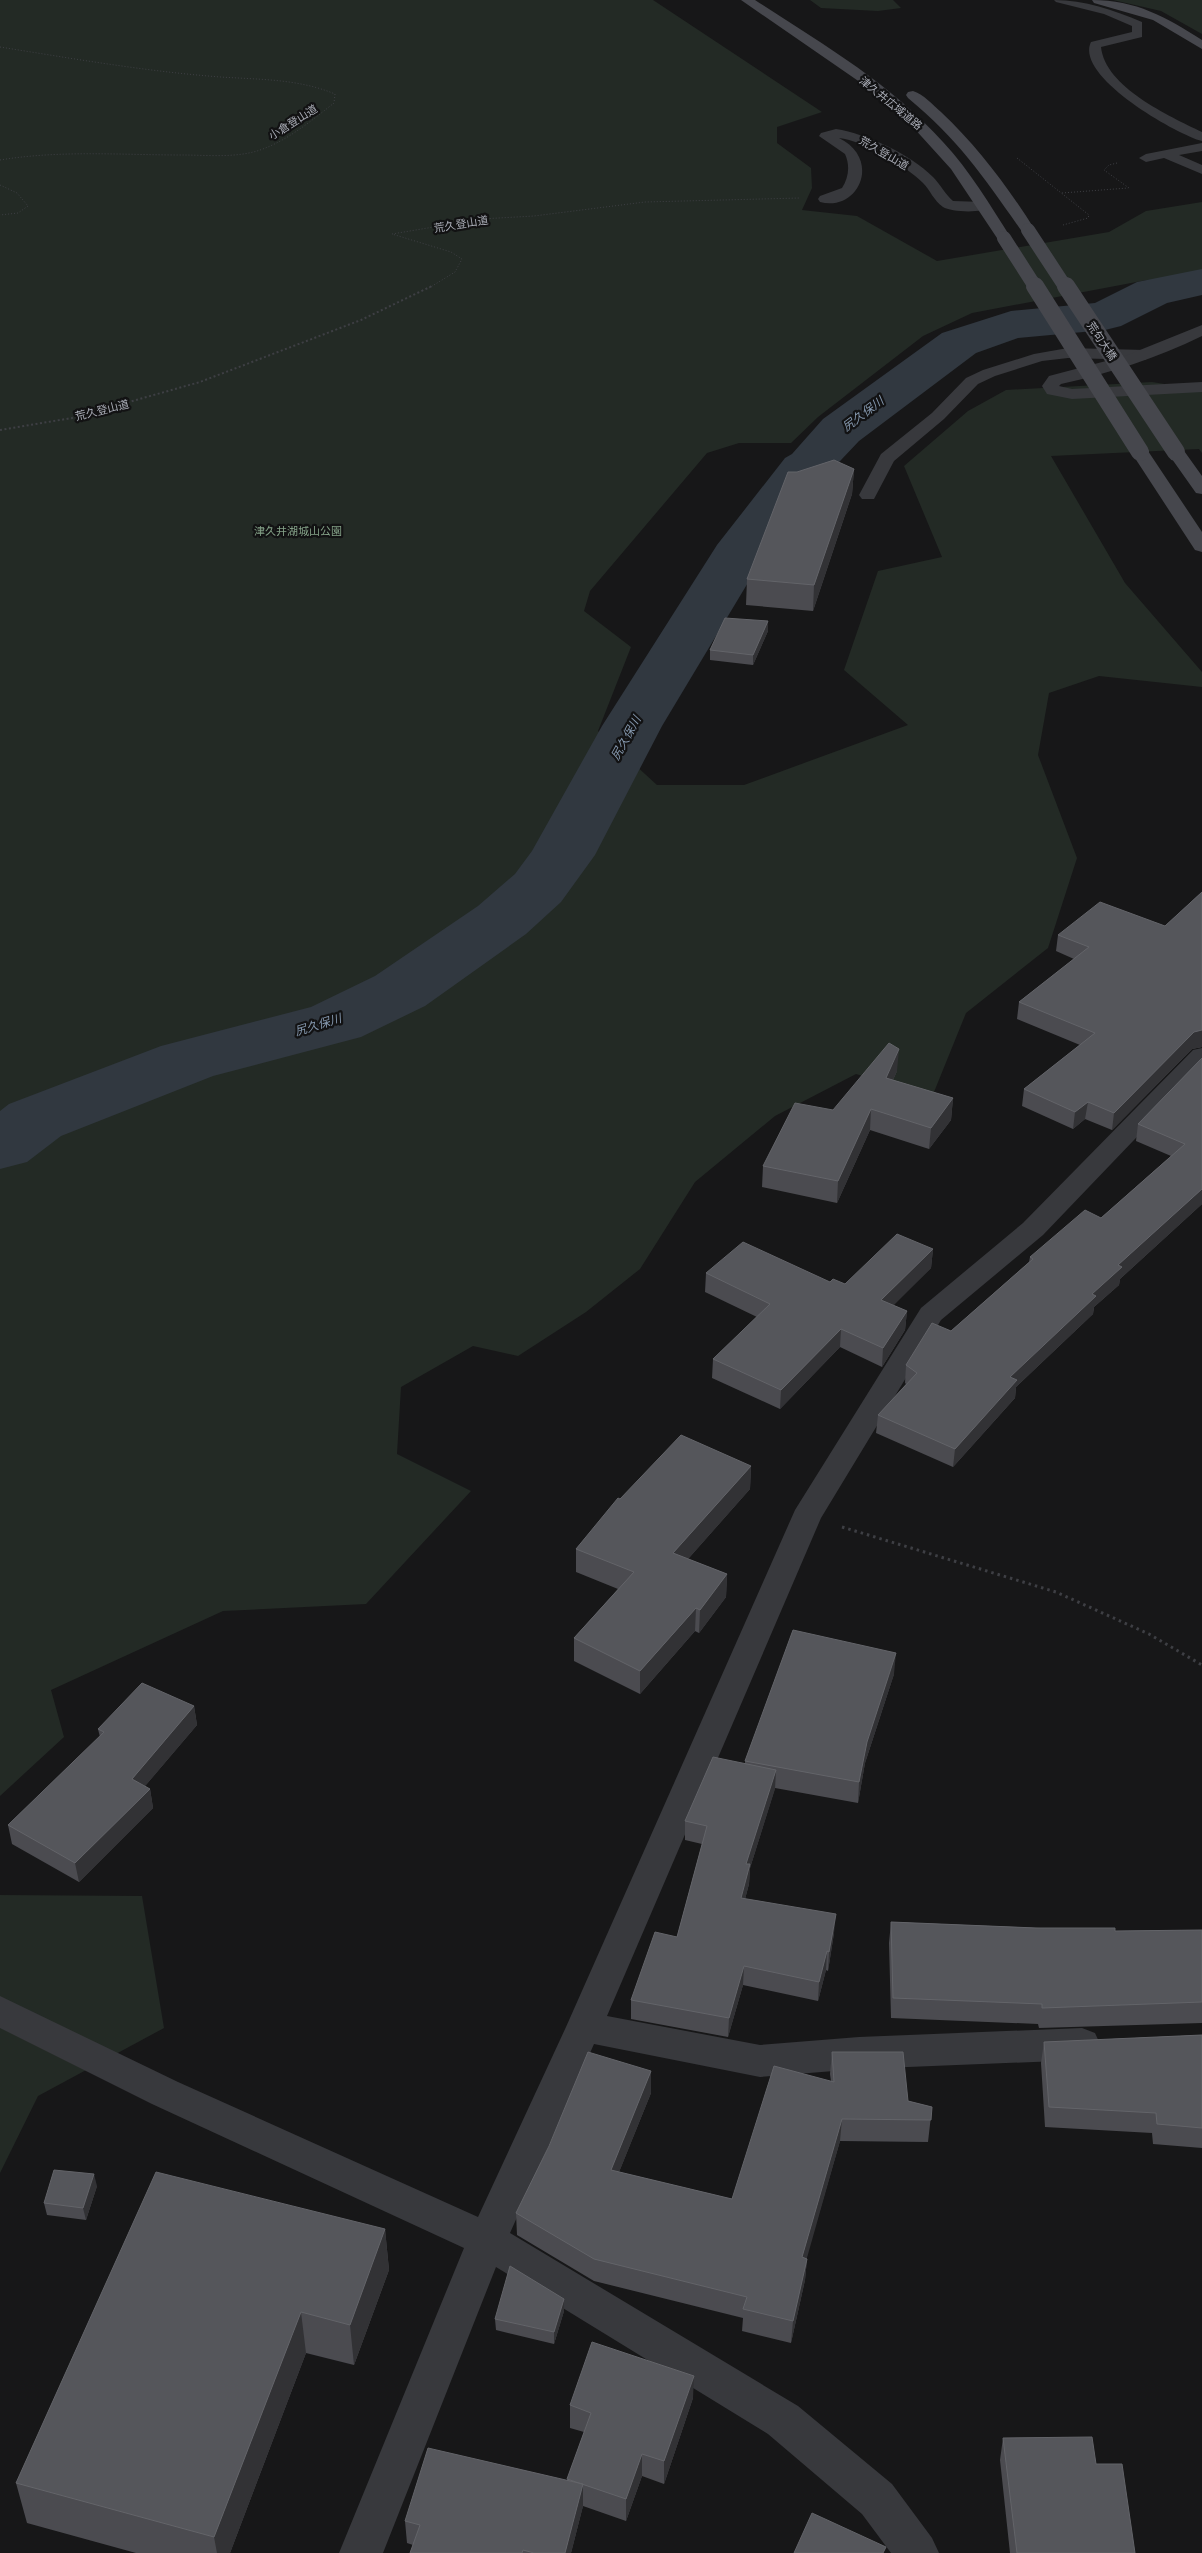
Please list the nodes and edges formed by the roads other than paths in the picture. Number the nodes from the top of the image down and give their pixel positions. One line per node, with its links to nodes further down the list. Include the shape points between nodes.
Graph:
1 (747, 0): 12 (main road, 津久井広域道路, via 860,77 911,117 953,162)
2 (1060, 0): 6 (lane, via 1108,12 1138,24 1138,34 1095,45 1096,62 1102,73 1138,101)
3 (1098, 0): 4 (main road, via 1160,18)
4 (1202, 45)
5 (905, 89): 13 (main road, 津久井広域道路, via 975,152)
6 (1202, 137)
7 (1202, 147): 8 (lane)
8 (1165, 154): 9 (lane); 10 (lane)
9 (1146, 158)
10 (1202, 170)
11 (825, 199): 12 (street, 荒久登山道, via 848,190 855,169 855,158 848,149 826,136 838,133 856,137 892,155 925,178 940,192 945,203 955,207)
12 (983, 206): 14 (main road, 津久井広域道路)
13 (1028, 230): 18 (main road, 荒句大橋, bridge)
14 (1004, 238): 20 (main road, 荒句大橋, bridge)
15 (1202, 330): 16 (street)
16 (1145, 355): 17 (street, via 1113,367 1055,380 1050,386 1053,390 1072,394); 19 (lane, via 1040,357 972,381 938,416 887,458)
17 (1202, 387)
18 (1202, 489)
19 (868, 495)
20 (1202, 546)
21 (1202, 1054): 23 (street, via 1034,1230 931,1314 806,1517)
22 (0, 2011): 25 (street, via 165,2093)
23 (584, 2027): 24 (street, via 760,2060); 25 (street)
24 (1114, 2042)
25 (488, 2240): 26 (street); 27 (street, via 783,2420 877,2499)
26 (361, 2553)
27 (917, 2553)

